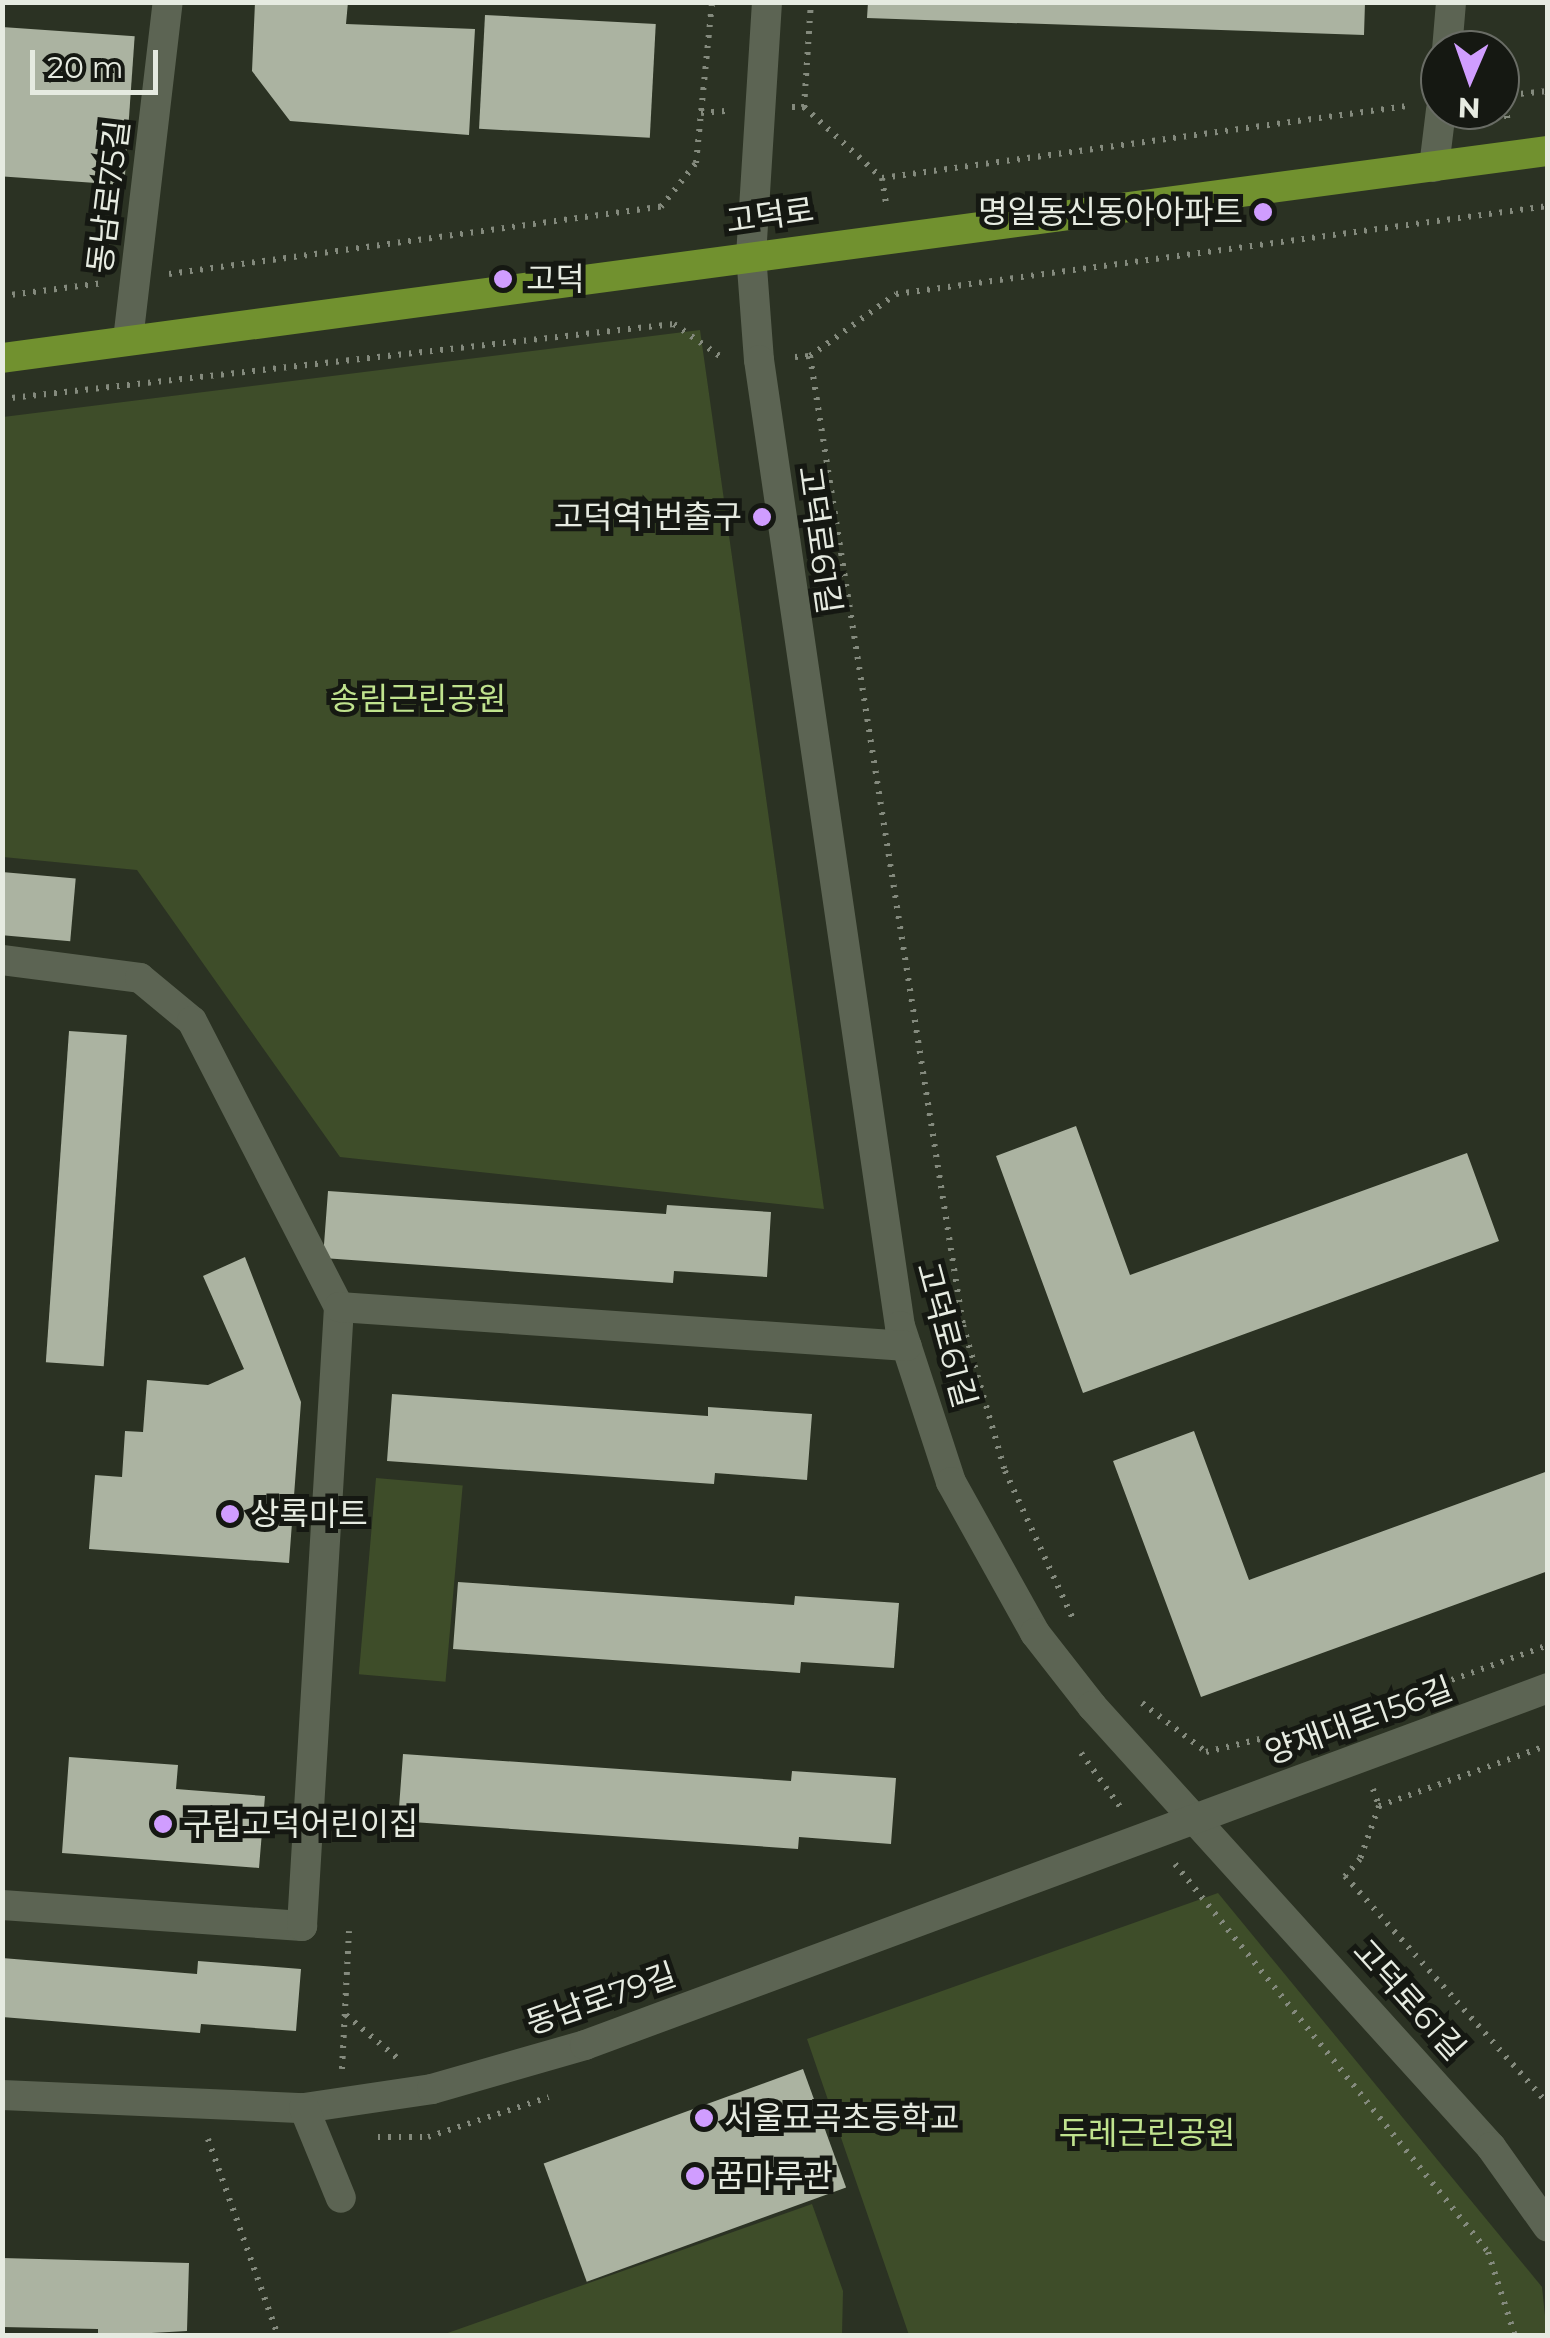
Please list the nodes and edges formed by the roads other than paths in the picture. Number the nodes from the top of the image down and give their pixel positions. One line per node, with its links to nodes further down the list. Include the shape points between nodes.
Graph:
1 (168, 2): 9 (street, 동남로75길)
2 (767, 2): 8 (street, 고덕로61길)
3 (1451, 2): 4 (street)
4 (1449, 30)
5 (1432, 130): 7 (street)
6 (1548, 151): 7 (main road, 고덕로)
7 (1434, 167): 8 (main road, 고덕로)
8 (751, 254): 9 (main road, 고덕로); 13 (street, 고덕로61길, via 820,806)
9 (128, 340): 10 (main road, 고덕로)
10 (2, 358)
11 (2, 960): 12 (street, via 140,978 192,1021)
12 (338, 1307): 13 (street); 16 (street, via 302,1926)
13 (907, 1346): 15 (street, 고덕로61길, via 951,1482 1035,1633)
14 (1548, 1688): 15 (street, 양재대로156길)
15 (1194, 1818): 18 (street, 동남로79길, via 585,2045 432,2088); 20 (street, 고덕로61길, via 1492,2147)
16 (2, 1906)
17 (2, 2095): 18 (street, 동남로79길)
18 (304, 2108): 19 (street)
19 (341, 2198)
20 (1548, 2226)

